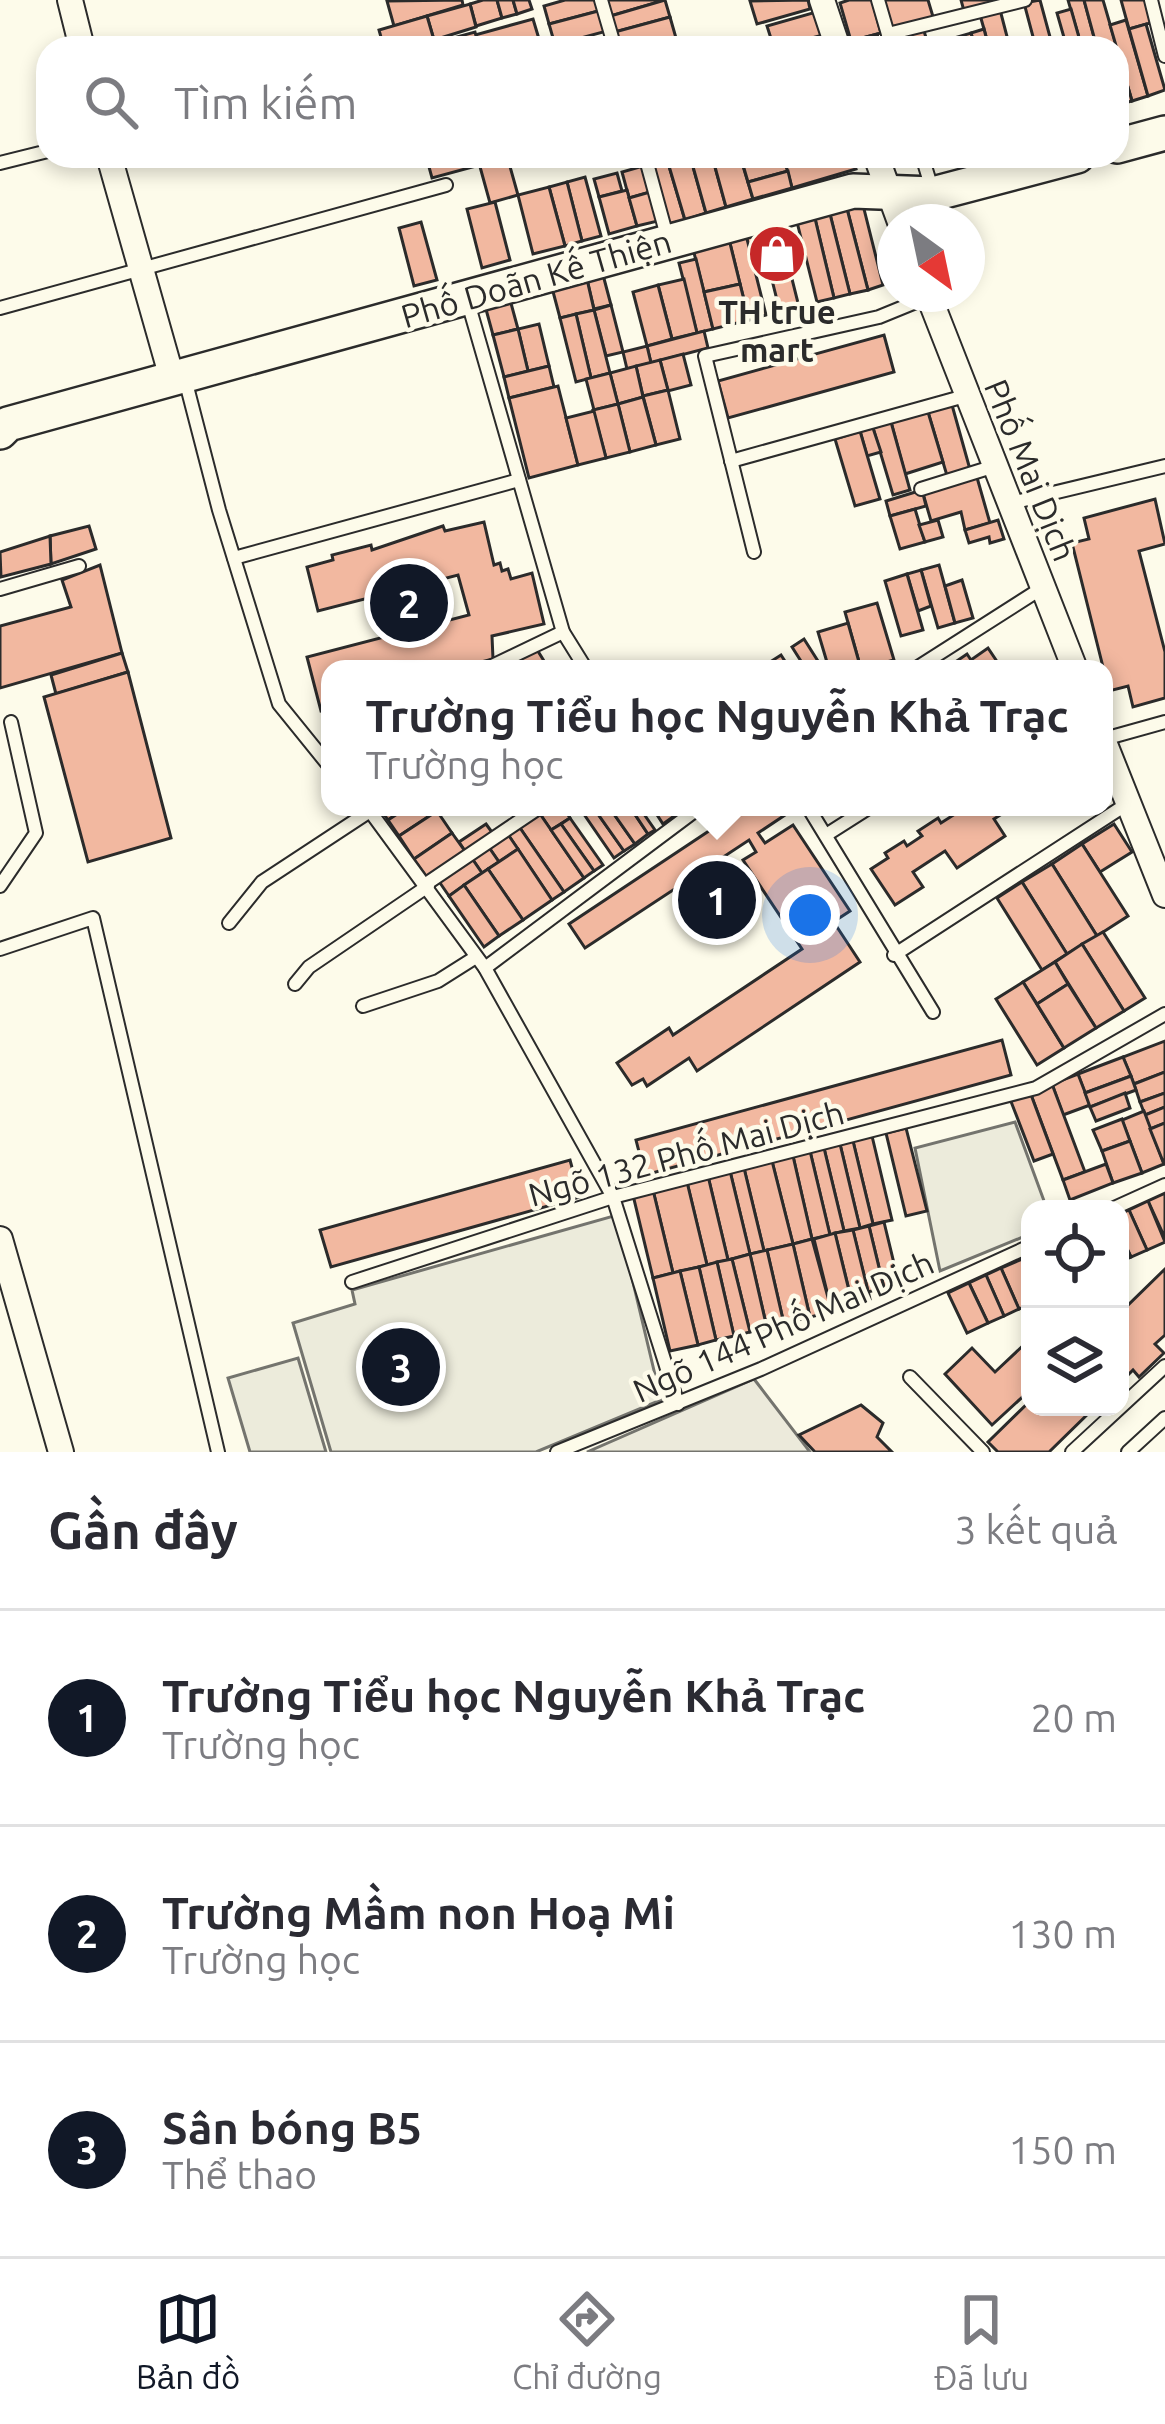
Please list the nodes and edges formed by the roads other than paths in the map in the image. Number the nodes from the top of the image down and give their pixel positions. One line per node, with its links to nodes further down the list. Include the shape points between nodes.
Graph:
1 (70, 0): 7 (street)
2 (601, 0): 8 (lane)
3 (822, 0): 9 (street)
4 (878, 0): 10 (lane)
5 (1025, 0): 11 (lane)
6 (1150, 0): 12 (lane)
7 (79, 36)
8 (611, 36)
9 (834, 36)
10 (889, 36)
11 (906, 36)
12 (1165, 56)
13 (1165, 133): 14 (street)
14 (1129, 143)
15 (36, 154): 16 (lane)
16 (0, 163)
17 (112, 168): 28 (street)
18 (648, 168): 27 (lane)
19 (880, 168): 25 (street)
20 (925, 168): 23 (lane)
21 (1032, 168): 23 (street, Phố Doãn Kế Thiện)
22 (446, 185): 28 (lane)
23 (933, 194): 26 (street, Phố Doãn Kế Thiện)
24 (886, 204): 27 (street, Phố Doãn Kế Thiện, via 853,191)
25 (893, 204)
26 (903, 204)
27 (668, 241): 29 (street, Phố Doãn Kế Thiện)
28 (140, 269): 30 (lane); 33 (street)
29 (466, 298): 33 (street, Phố Doãn Kế Thiện); 39 (lane)
30 (0, 308)
31 (891, 312): 36 (lane, via 705,356)
32 (935, 312): 34 (street, Phố Mai Dịch)
33 (178, 377): 35 (street, Phố Doãn Kế Thiện); 43 (lane)
34 (965, 396): 36 (lane); 37 (street, Phố Mai Dịch)
35 (0, 432)
36 (731, 461): 42 (lane)
37 (995, 466): 40 (lane); 41 (street, Phố Mai Dịch)
38 (1165, 466): 41 (lane)
39 (519, 480): 43 (lane); 47 (lane)
40 (921, 488)
41 (1011, 503): 45 (street, Phố Mai Dịch)
42 (754, 552)
43 (234, 558): 55 (lane, via 279,704)
44 (79, 566): 46 (lane)
45 (1042, 588): 50 (lane); 51 (street, Phố Mai Dịch)
46 (0, 589)
47 (562, 632): 48 (lane); 49 (lane)
48 (504, 660)
49 (580, 660)
50 (929, 660)
51 (1071, 660)
52 (11, 722): 68 (lane, via 36,833)
53 (1165, 722): 54 (lane)
54 (1113, 738)
55 (321, 746)
56 (1113, 764): 57 (street)
57 (1128, 803): 58 (lane); 69 (street)
58 (1113, 813)
59 (358, 816): 70 (lane, via 262,881)
60 (373, 816): 67 (lane)
61 (527, 816): 67 (lane)
62 (675, 816): 73 (lane)
63 (814, 816): 66 (lane)
64 (856, 816): 66 (lane)
65 (1108, 816): 72 (lane)
66 (826, 835): 72 (lane)
67 (427, 885): 73 (lane); 74 (lane)
68 (0, 886)
69 (1165, 895)
70 (230, 923)
71 (0, 949): 89 (lane, via 93,918)
72 (894, 955): 76 (lane)
73 (481, 963): 75 (lane); 79 (lane)
74 (295, 984)
75 (363, 1006)
76 (933, 1012)
77 (1165, 1014): 79 (lane, Ngõ 132 Phố Mai Dịch, via 1036,1088)
78 (1165, 1185): 80 (lane)
79 (613, 1197): 83 (lane, Ngõ 132 Phố Mai Dịch); 86 (lane)
80 (1129, 1201)
81 (0, 1239): 88 (street)
82 (1021, 1250): 86 (lane, Ngõ 144 Phố Mai Dịch)
83 (352, 1282)
84 (1165, 1366): 92 (lane)
85 (910, 1377): 91 (lane)
86 (678, 1404): 90 (lane, Ngõ 144 Phố Mai Dịch)
87 (1165, 1418): 93 (lane)
88 (61, 1452)
89 (218, 1452)
90 (557, 1452)
91 (983, 1452)
92 (1072, 1452)
93 (1128, 1452)

